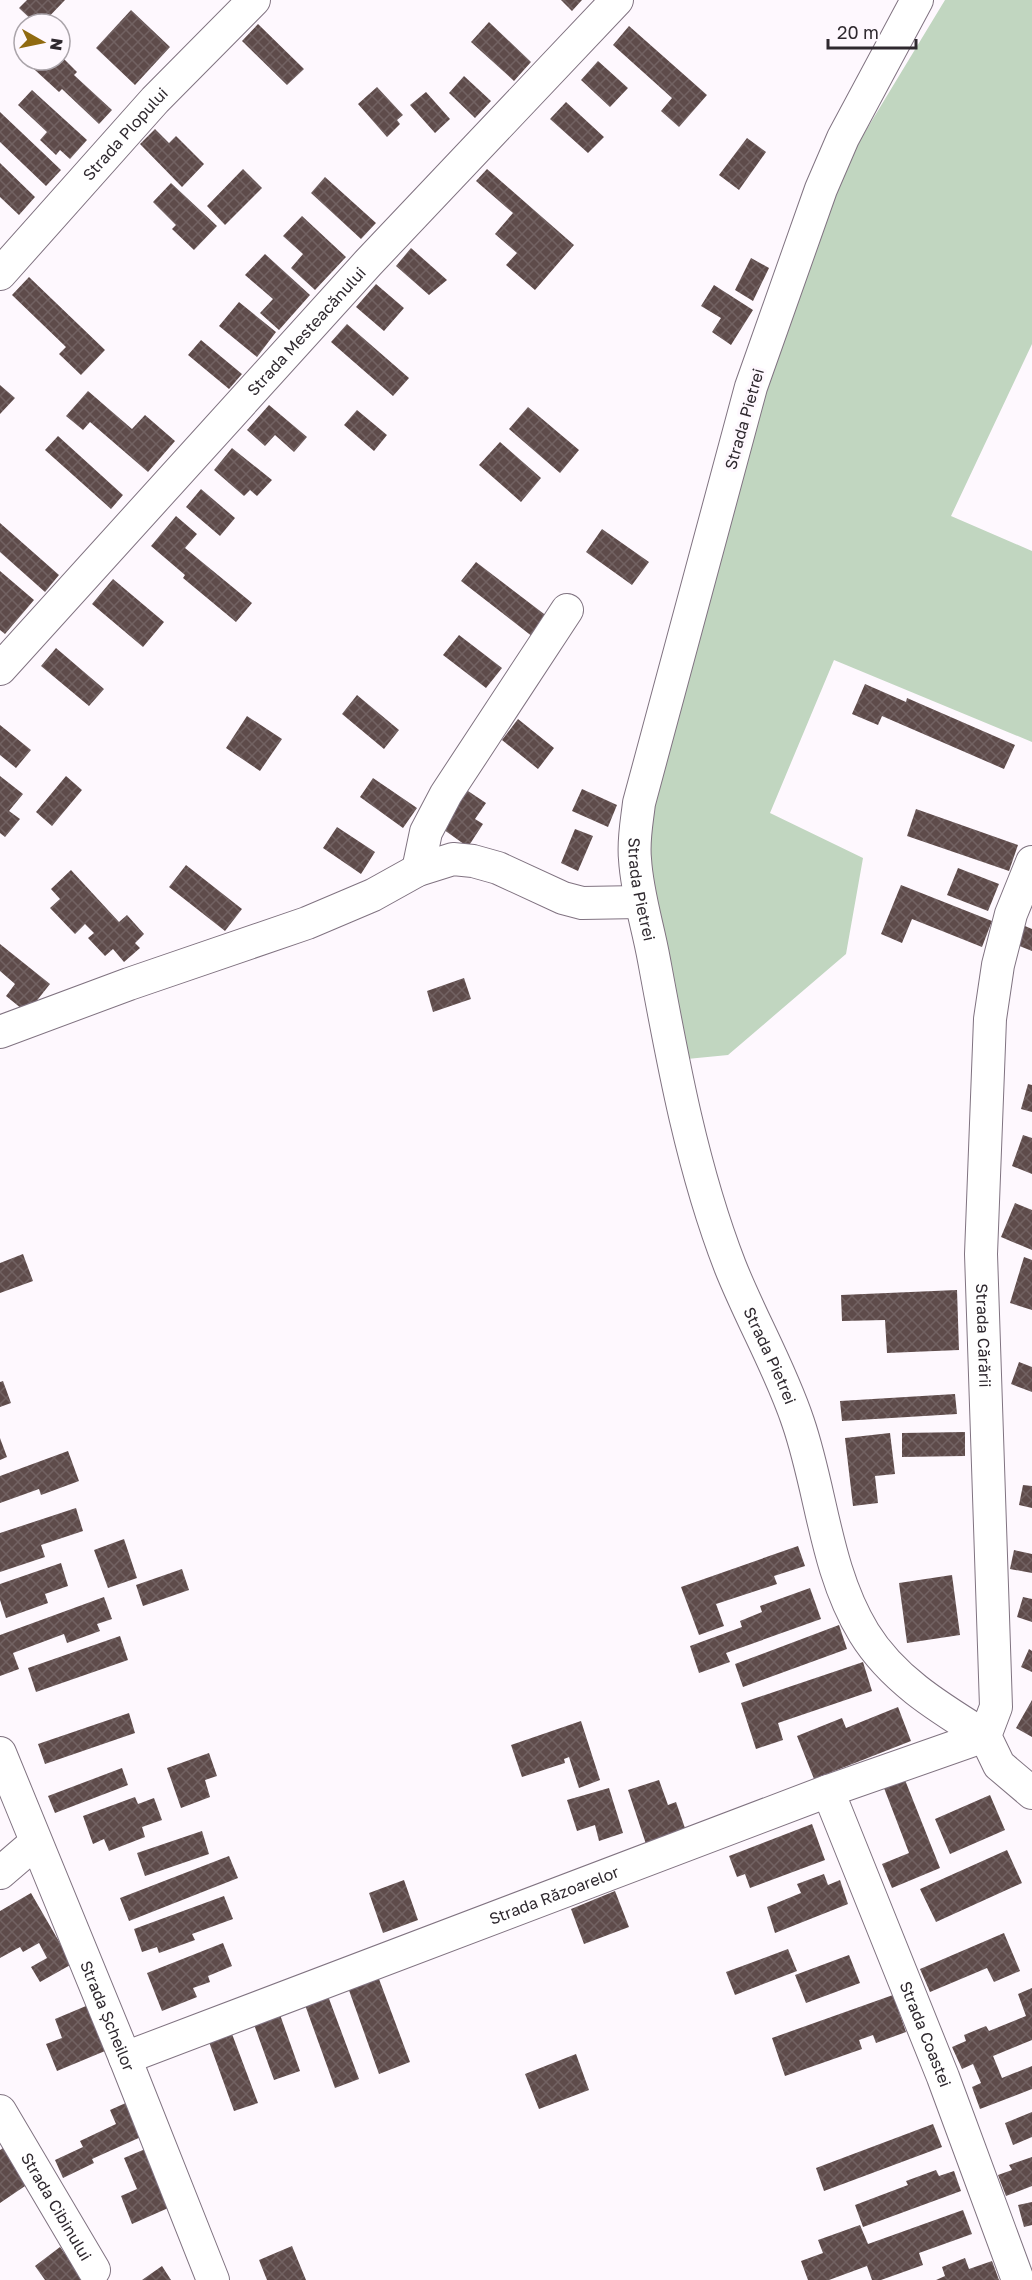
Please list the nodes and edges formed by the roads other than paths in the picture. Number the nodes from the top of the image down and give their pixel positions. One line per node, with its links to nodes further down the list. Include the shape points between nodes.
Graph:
1 (254, 0): 4 (street, Strada Plopului, via 156,100)
2 (617, 0): 6 (street, Strada Mesteacănului, via 368,263)
3 (917, 0): 9 (street, Strada Pietrei, via 843,138 821,189 751,387 639,802 634,858)
4 (0, 274)
5 (567, 610): 8 (street, via 446,794 426,832)
6 (0, 669)
7 (1032, 862): 11 (street, Strada Cărării, via 1008,924 990,1019 981,1254 996,1707)
8 (418, 870): 9 (street, via 453,859 473,861 498,868 563,898 603,904); 10 (street, via 373,895 307,923)
9 (640, 902): 11 (street, Strada Pietrei, via 666,1032 713,1217 799,1424 828,1544 846,1597 865,1634 901,1677 930,1702)
10 (0, 1032)
11 (985, 1736): 13 (street, Strada Răzoarelor); 14 (street, via 999,1765)
12 (0, 1753): 15 (street, Strada Șcheilor)
13 (828, 1791): 17 (street, Strada Răzoarelor); 21 (street, Strada Coastei, via 943,2077)
14 (1032, 1793)
15 (35, 1843): 16 (street); 17 (street, Strada Șcheilor)
16 (0, 1873)
17 (126, 2058): 20 (street, Strada Șcheilor)
18 (0, 2111): 19 (street, Strada Cibinului)
19 (94, 2270)
20 (213, 2280)
21 (1018, 2280)

